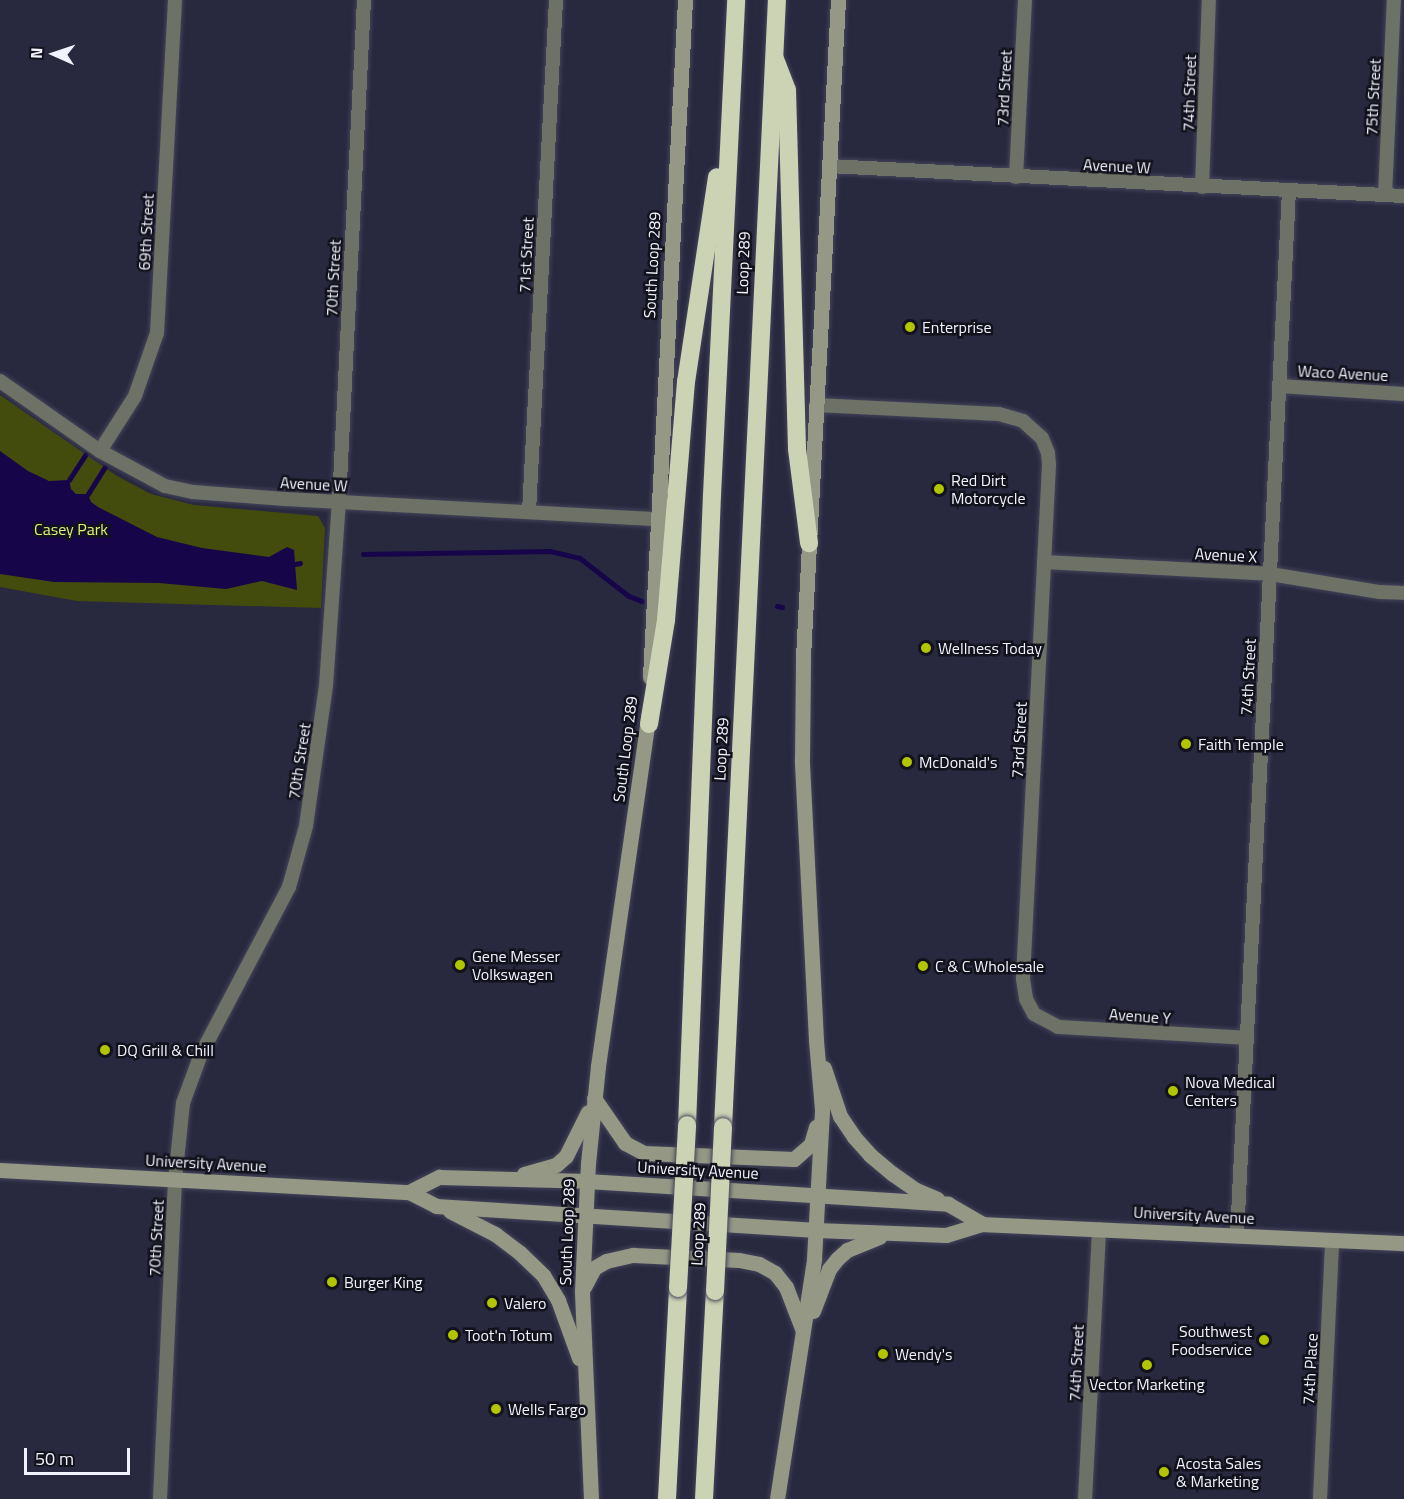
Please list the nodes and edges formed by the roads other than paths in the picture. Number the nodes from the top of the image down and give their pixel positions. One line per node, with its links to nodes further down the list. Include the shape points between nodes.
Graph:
1 (174, 0): 23 (street, 69th Street, via 157,333 135,396)
2 (364, 0): 24 (street, 70th Street)
3 (556, 0): 25 (street, 71st Street)
4 (685, 0): 26 (main road, South Loop 289)
5 (736, 0): 12 (highway, Loop 289)
6 (777, 0): 11 (highway, Loop 289)
7 (838, 0): 13 (main road)
8 (1025, 0): 14 (street, 73rd Street)
9 (1209, 0): 15 (street, 74th Street)
10 (1394, 0): 17 (street, 75th Street)
11 (773, 52): 27 (highway, via 787,90 797,449); 59 (highway, Loop 289, bridge)
12 (731, 92): 31 (highway, via 686,382 666,620); 58 (highway, Loop 289, bridge)
13 (829, 166): 14 (street, Avenue W); 22 (main road)
14 (1016, 177): 15 (street, Avenue W)
15 (1202, 187): 16 (street, Avenue W)
16 (1289, 192): 17 (street, Avenue W); 20 (street, 74th Street)
17 (1385, 195): 18 (street, Avenue W)
18 (1404, 196)
19 (0, 381): 23 (street, Avenue W)
20 (1279, 386): 21 (street, Waco Avenue); 29 (street, 74th Street)
21 (1404, 394)
22 (816, 405): 27 (main road); 28 (street, 73rd Street, via 1007,416 1023,421 1046,446 1049,465)
23 (100, 451): 24 (street, Avenue W, via 165,486 193,492)
24 (339, 502): 25 (street, Avenue W); 39 (street, 70th Street, via 326,686 298,861 274,920 190,1081 179,1129)
25 (529, 512): 26 (street, Avenue W)
26 (657, 519): 31 (main road, South Loop 289)
27 (808, 543): 34 (main road, via 802,759)
28 (1044, 562): 29 (street, Avenue X); 32 (street, 73rd Street, via 1023,980)
29 (1270, 574): 30 (street, Avenue X); 33 (street, 74th Street)
30 (1404, 593)
31 (649, 724): 35 (main road, South Loop 289)
32 (1034, 1014): 33 (street, Avenue Y, via 1058,1027)
33 (1247, 1038): 50 (street, 74th Street)
34 (816, 1040): 36 (main road); 43 (main road, via 840,1116 854,1137 893,1174 916,1190)
35 (594, 1098): 36 (main road, via 625,1143 644,1153 664,1154 794,1159 811,1144); 38 (main road, via 566,1156 556,1165); 40 (main road, South Loop 289)
36 (822, 1109): 42 (main road)
37 (0, 1170): 39 (main road, University Avenue)
38 (508, 1178): 40 (main road, University Avenue); 41 (main road, University Avenue, via 439,1177)
39 (176, 1180): 41 (main road, University Avenue); 56 (street, 70th Street)
40 (587, 1181): 42 (main road, University Avenue); 45 (main road, South Loop 289)
41 (409, 1192): 44 (main road, University Avenue)
42 (818, 1194): 43 (main road, University Avenue); 48 (main road)
43 (948, 1203): 46 (main road, University Avenue)
44 (436, 1206): 45 (main road, University Avenue); 55 (main road, via 495,1234 543,1275 571,1330)
45 (585, 1217): 48 (main road, University Avenue); 53 (main road, South Loop 289)
46 (982, 1224): 47 (main road, University Avenue); 49 (main road, University Avenue, via 946,1235)
47 (1099, 1229): 50 (main road, University Avenue); 61 (street, 74th Street)
48 (816, 1230): 49 (main road, University Avenue); 54 (main road)
49 (894, 1233): 54 (main road, via 868,1240 837,1259 829,1269)
50 (1237, 1235): 51 (main road, University Avenue)
51 (1332, 1240): 52 (main road, University Avenue); 62 (street, 74th Place)
52 (1404, 1243)
53 (582, 1290): 54 (main road, via 594,1268 633,1255 739,1260 759,1264 775,1273 786,1287); 55 (main road, South Loop 289)
54 (804, 1334): 60 (main road)
55 (586, 1382): 57 (main road, South Loop 289)
56 (160, 1499)
57 (591, 1499)
58 (667, 1499)
59 (704, 1499)
60 (777, 1499)
61 (1085, 1499)
62 (1320, 1499)

